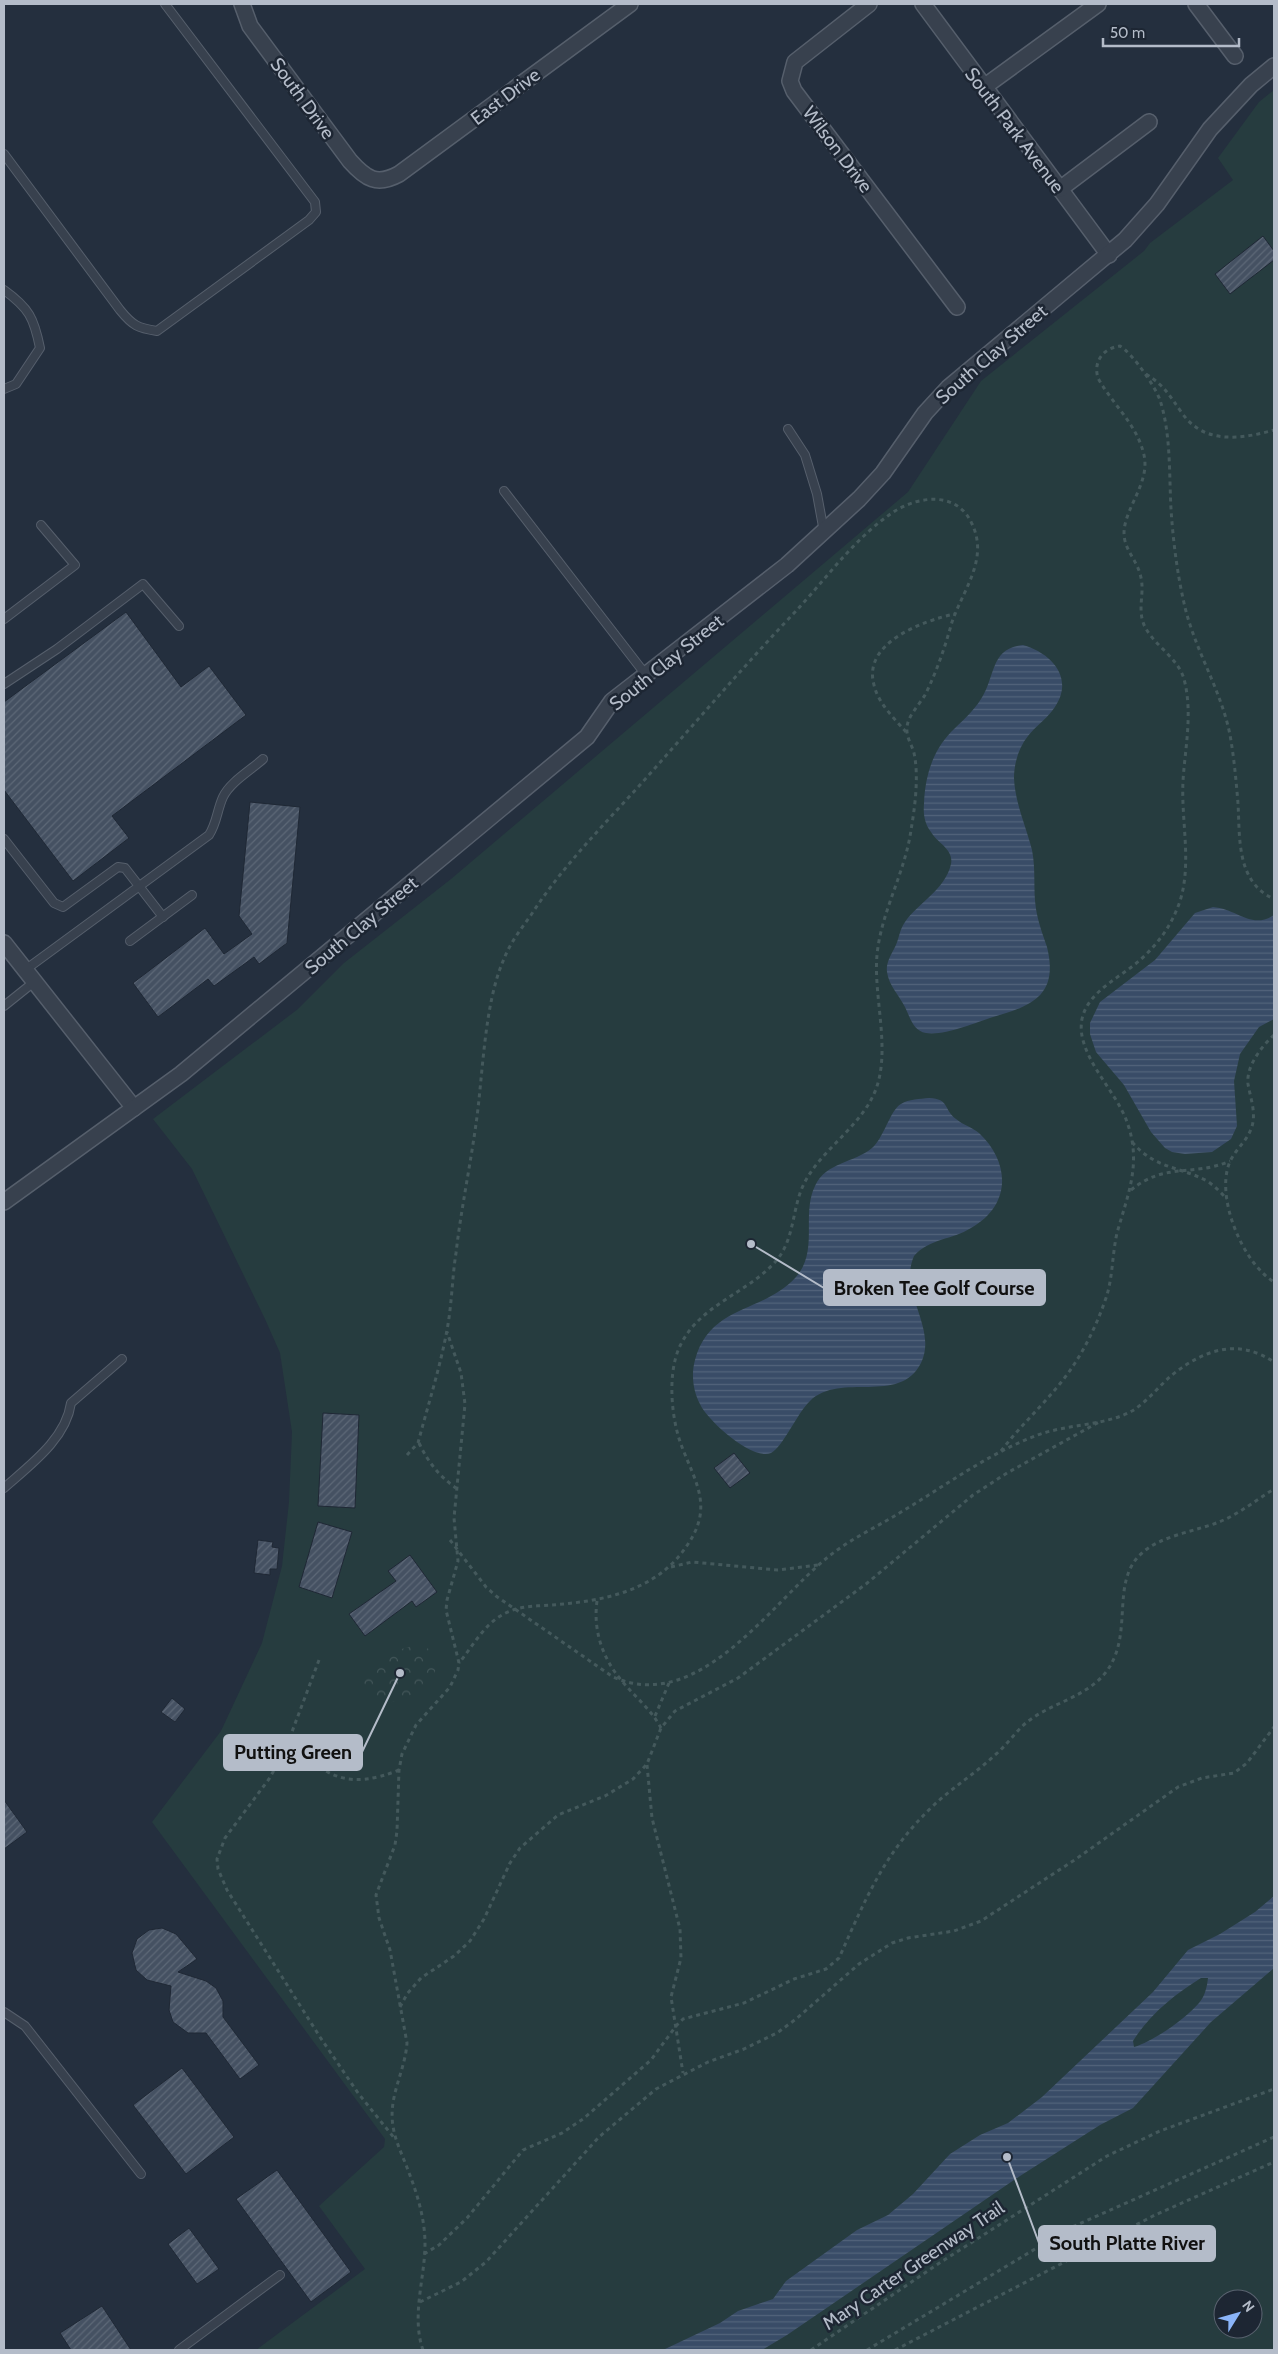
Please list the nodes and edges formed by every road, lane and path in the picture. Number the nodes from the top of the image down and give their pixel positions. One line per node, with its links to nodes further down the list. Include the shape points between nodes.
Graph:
1 (165, 4): 12 (lane, via 315,202 316,212 309,220 157,331 140,328 120,310)
2 (242, 4): 13 (street, South Drive, via 250,26 350,162)
3 (630, 4): 13 (street, East Drive, via 399,174 389,180)
4 (869, 4): 17 (street, Wilson Drive, via 795,62 790,81 794,91)
5 (922, 4): 10 (street, South Park Avenue)
6 (1098, 4): 10 (street)
7 (1196, 4): 8 (street)
8 (1235, 56)
9 (1274, 66): 15 (street, South Clay Street, via 1223,114 1157,204)
10 (984, 87): 14 (street, South Park Avenue)
11 (1149, 122): 14 (street)
12 (4, 154)
13 (377, 181)
14 (1060, 189): 15 (street, South Park Avenue)
15 (1109, 255): 24 (street, South Clay Street, via 948,388 925,413 883,473)
16 (4, 290): 19 (lane, via 35,322 40,348 16,384)
17 (957, 307)
18 (1143, 372): 21 (path, via 1166,389 1188,422 1202,433 1249,437); 35 (path, via 1157,391 1164,413 1171,510 1184,604 1230,733 1241,856 1258,889); 43 (path, via 1131,354 1120,346 1106,350 1096,370 1102,386 1136,432 1145,458 1140,489 1124,528 1126,545 1142,583 1141,616 1150,634 1182,672 1185,683 1188,711 1183,781 1185,882 1167,929 1138,962 1091,1000 1082,1018 1081,1030 1088,1053 1126,1119)
19 (4, 389)
20 (788, 429): 24 (lane, via 805,455)
21 (1274, 430)
22 (504, 491): 28 (lane)
23 (41, 525): 26 (lane, via 75,566)
24 (824, 532): 28 (street, South Clay Street, via 787,565)
25 (955, 614): 30 (path, via 944,653 925,695 907,724); 30 (path, via 927,621 904,632 886,647 875,664 872,677 878,695); 50 (path, via 974,572 977,546 973,525 960,507 950,500 924,499 897,509 865,536 765,643 581,848 536,907 503,960 494,992 455,1253)
26 (4, 619)
27 (179, 626): 29 (lane, via 143,584)
28 (646, 675): 42 (street, South Clay Street, via 612,702 587,737 561,759 195,1063)
29 (4, 684)
30 (906, 732): 63 (path, via 915,758 912,827 877,949 881,1038 878,1084 856,1122 804,1184 783,1252 764,1272 705,1313 680,1346 675,1359 672,1390 678,1437 697,1479 701,1510 693,1537)
31 (263, 759): 33 (lane, via 223,797 209,835)
32 (4, 839): 33 (lane, via 54,903 64,907 118,867 125,868)
33 (139, 886): 36 (lane); 39 (lane)
34 (192, 895): 36 (lane)
35 (1274, 899)
36 (163, 917): 37 (lane)
37 (130, 941)
38 (4, 943): 39 (street)
39 (30, 976): 40 (lane); 42 (street)
40 (4, 1006)
41 (1274, 1035): 44 (path, via 1248,1074 1254,1119 1249,1137)
42 (134, 1108): 47 (street, South Clay Street)
43 (1132, 1142): 45 (path, via 1142,1154); 46 (path, via 1134,1170)
44 (1230, 1161): 45 (path); 48 (path, via 1225,1184)
45 (1176, 1171): 46 (path, via 1151,1176); 48 (path, via 1207,1182)
46 (1131, 1191): 55 (path, via 1114,1246 1107,1296 1095,1327 1070,1372)
47 (7, 1197)
48 (1227, 1199): 49 (path, via 1247,1253 1261,1272)
49 (1274, 1282)
50 (447, 1332): 54 (path); 58 (path, via 465,1391)
51 (122, 1359): 57 (lane, via 71,1403 64,1428)
52 (1274, 1362): 53 (path, via 1260,1352 1243,1348 1220,1350 1173,1374 1132,1411)
53 (1101, 1420): 55 (path, via 1056,1429); 72 (path, via 973,1495 843,1601 738,1678 681,1706)
54 (418, 1443): 56 (path); 58 (path, via 438,1474)
55 (1001, 1451): 62 (path, via 840,1548)
56 (407, 1455)
57 (4, 1488)
58 (456, 1488): 61 (path)
59 (1274, 1489): 78 (path, via 1236,1513 1154,1546 1136,1558 1126,1576 1122,1631 1116,1654 1107,1670 1088,1688 1025,1724 995,1756 960,1782 921,1818 873,1882 840,1958 834,1964 744,2003 690,2016)
60 (450, 1540): 61 (path)
61 (457, 1548): 65 (path, via 486,1587); 67 (path, via 458,1561 446,1610)
62 (819, 1565): 63 (path, via 778,1570 692,1562); 69 (path, via 768,1616 722,1655 691,1675)
63 (670, 1567): 64 (path, via 644,1585)
64 (597, 1601): 65 (path); 68 (path, via 596,1628 604,1654)
65 (515, 1609): 67 (path, via 493,1621); 68 (path)
66 (319, 1660): 73 (path)
67 (459, 1663): 75 (path, via 450,1687 416,1725 402,1754)
68 (621, 1681): 69 (path, via 647,1685); 70 (path)
69 (669, 1683): 70 (path)
70 (655, 1716): 72 (path)
71 (1274, 1727): 79 (path, via 1247,1763 1234,1773 1190,1782 1164,1796 996,1912 954,1931 892,1943 859,1964 777,2033 753,2046)
72 (661, 1728): 74 (path)
73 (290, 1740): 75 (path, via 309,1758 338,1777 358,1780); 82 (path, via 269,1779 219,1848 218,1869 242,1914 320,2037 358,2093)
74 (646, 1764): 76 (path, via 633,1778 605,1796 558,1814 520,1848 470,1941 422,1978 407,1994); 78 (path, via 652,1818 680,1929 681,1958 671,1997)
75 (399, 1770): 76 (path, via 395,1845 378,1886 376,1901 390,1950)
76 (400, 2008): 82 (path, via 407,2043 392,2101)
77 (4, 2012): 84 (lane, via 25,2026)
78 (676, 2026): 79 (path); 85 (path, via 651,2060 583,2119 562,2133 524,2150 467,2218 440,2245)
79 (683, 2073): 87 (path, via 656,2089 613,2124 505,2243 472,2274)
80 (1274, 2089): 90 (path, Mary Carter Greenway Trail, via 1160,2131 1107,2156 940,2262)
81 (1274, 2137): 91 (path, via 1070,2228)
82 (396, 2140): 85 (path, via 417,2196)
83 (1274, 2162): 92 (path, via 1155,2215)
84 (141, 2174)
85 (424, 2254): 87 (path)
86 (280, 2275): 88 (lane)
87 (419, 2302): 89 (path)
88 (179, 2350)
89 (423, 2350)
90 (811, 2350)
91 (867, 2350)
92 (895, 2350)

